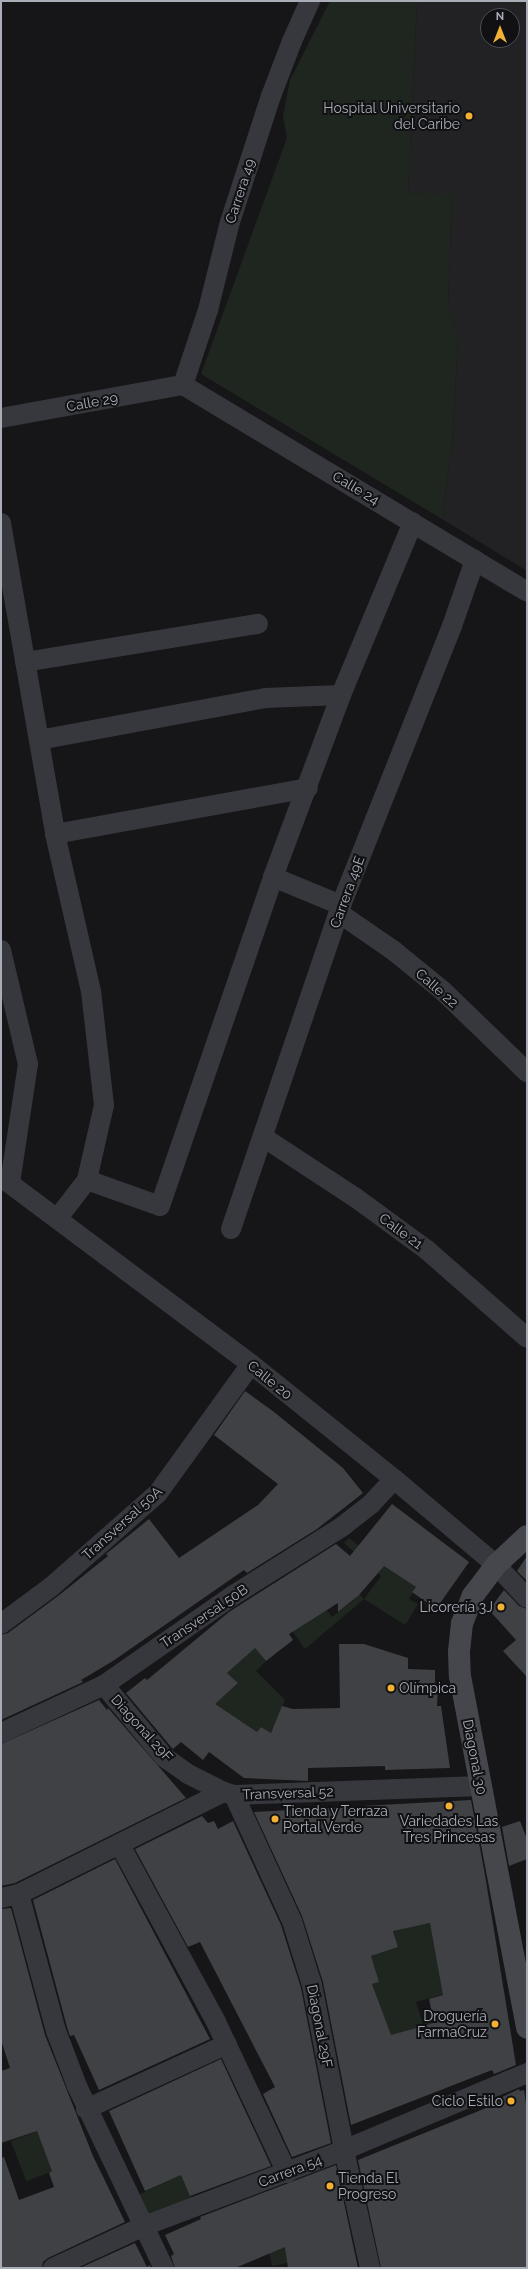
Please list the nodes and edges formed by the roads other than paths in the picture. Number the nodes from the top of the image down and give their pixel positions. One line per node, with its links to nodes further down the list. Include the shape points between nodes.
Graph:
1 (310, 1): 2 (street, Carrera 49, via 271,96 230,222 208,310)
2 (183, 385): 3 (street, Calle 29); 4 (street, Calle 24)
3 (1, 418)
4 (413, 522): 6 (street, Calle 24); 10 (street)
5 (1, 523): 9 (street)
6 (475, 560): 7 (street, Calle 24); 15 (street, Carrera 49E, via 452,626)
7 (527, 592)
8 (258, 624): 9 (street)
9 (25, 662): 11 (street)
10 (341, 695): 11 (street, via 265,698); 12 (street)
11 (39, 740): 13 (street)
12 (308, 788): 13 (street); 14 (street)
13 (55, 834): 21 (street, via 91,991 104,1105)
14 (273, 877): 15 (street, Calle 22); 21 (street, via 160,1206)
15 (340, 909): 18 (street, Calle 22, via 443,991); 19 (street, Carrera 49E)
16 (1, 950): 17 (street)
17 (6, 994): 20 (street, via 28,1064)
18 (527, 1072)
19 (263, 1137): 23 (street, Carrera 49E); 24 (street, Calle 21, via 356,1198 427,1250)
20 (6, 1180): 22 (street, Calle 20)
21 (87, 1180): 22 (street)
22 (57, 1219): 25 (street, Calle 20)
23 (231, 1229)
24 (527, 1338)
25 (251, 1364): 26 (street, Calle 20); 30 (street, Transversal 50A, via 158,1493 51,1587)
26 (394, 1479): 28 (street, Calle 20); 31 (street, Transversal 50B, via 371,1504 343,1526 232,1596)
27 (527, 1536): 28 (street, Diagonal 30)
28 (496, 1565): 29 (street, Calle 20); 33 (street, Diagonal 30, via 473,1594 462,1623 459,1652 460,1676)
29 (527, 1598)
30 (1, 1624)
31 (104, 1686): 32 (street, Transversal 50B); 34 (street, Diagonal 29F, via 164,1757 188,1774)
32 (1, 1733)
33 (481, 1786): 34 (street, Transversal 52); 37 (street, Diagonal 30)
34 (229, 1794): 35 (street, Transversal 52); 42 (street, Diagonal 29F, via 292,1921 312,1985)
35 (120, 1845): 36 (street, Transversal 52); 39 (street)
36 (10, 1896): 41 (street, via 56,2031)
37 (523, 1983): 38 (street, Diagonal 30)
38 (527, 2028)
39 (227, 2044): 41 (street); 43 (street)
40 (527, 2073): 42 (street, Carrera 54)
41 (86, 2109): 44 (street)
42 (344, 2150): 43 (street, Carrera 54); 47 (street, Diagonal 29F)
43 (287, 2173): 44 (street, Carrera 54)
44 (144, 2226): 45 (street, Carrera 54); 46 (street)
45 (53, 2268)
46 (164, 2268)
47 (370, 2268)

